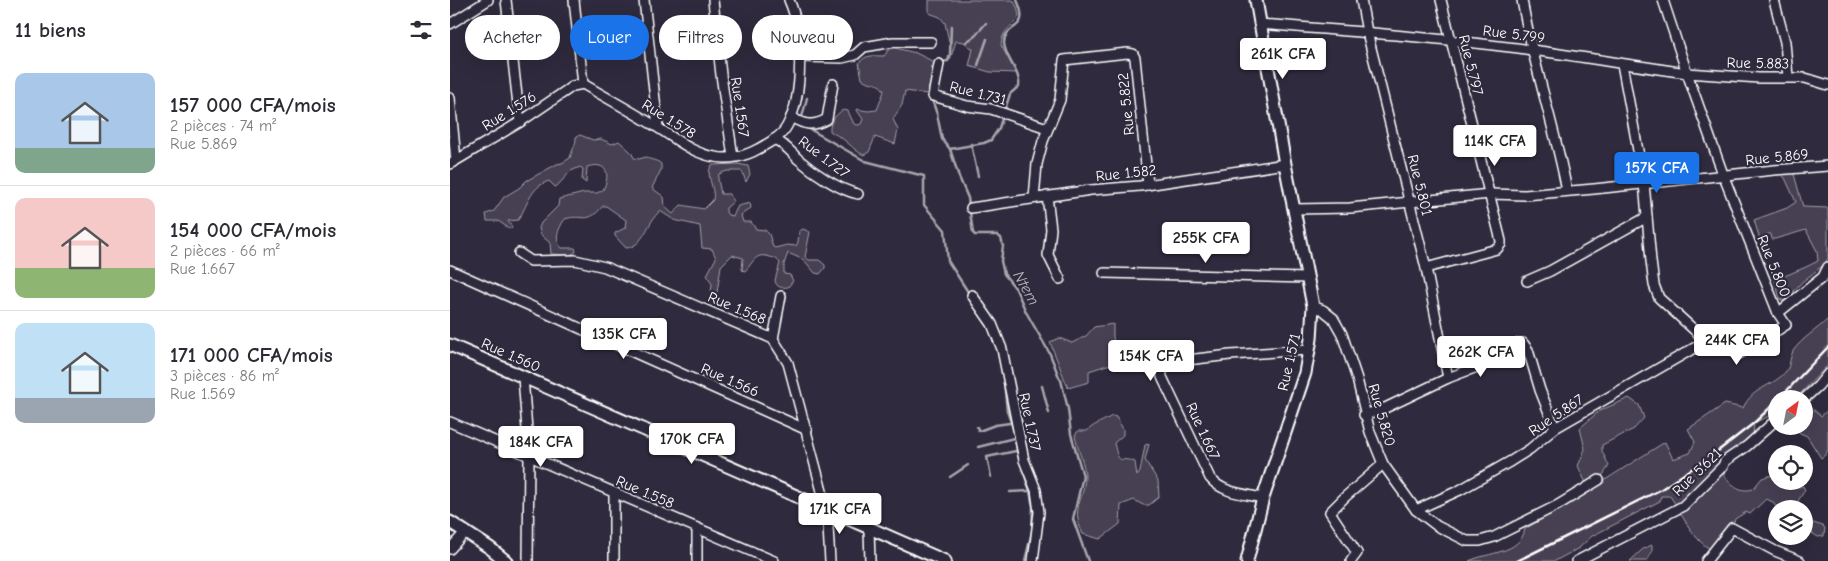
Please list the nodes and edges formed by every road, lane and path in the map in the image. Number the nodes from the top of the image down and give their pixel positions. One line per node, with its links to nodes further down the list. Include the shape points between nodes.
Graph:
1 (488, 0): 14 (street)
2 (506, 0): 31 (street)
3 (574, 0): 26 (street)
4 (644, 0): 32 (street)
5 (713, 0): 35 (street, Rue 1.567)
6 (788, 0): 13 (street, Rue 1.578)
7 (1256, 0): 15 (main road, Rue 1.571)
8 (1361, 0): 16 (street, Rue 5.801)
9 (1440, 0): 17 (street, Rue 5.797)
10 (1522, 0): 19 (street)
11 (1663, 0): 24 (street)
12 (1774, 0): 25 (street, via 1785,42)
13 (793, 15)
14 (450, 24)
15 (1259, 24): 16 (street, Rue 5.799); 37 (main road, Rue 1.571)
16 (1367, 32): 17 (street, Rue 5.799); 47 (street, Rue 5.801)
17 (1450, 40): 19 (street, Rue 5.799); 44 (street, Rue 5.797)
18 (931, 42): 20 (street, via 893,42 864,48)
19 (1532, 50): 23 (street, Rue 5.799); 42 (street)
20 (853, 55)
21 (799, 60): 30 (street, Rue 1.578, via 798,91)
22 (938, 64): 33 (street, Rue 1.731, via 933,96 991,109)
23 (1622, 64): 24 (street, Rue 5.799); 40 (street, Rue 5.800)
24 (1687, 73): 25 (street, Rue 5.883); 39 (street, Rue 5.800)
25 (1788, 77): 28 (street, Rue 5.883)
26 (583, 84): 31 (street, Rue 1.576, via 573,86); 32 (street, Rue 1.578)
27 (833, 84): 30 (street, via 827,119 811,125)
28 (1828, 85)
29 (450, 98): 36 (street)
30 (791, 117): 34 (street, Rue 1.578, via 787,127)
31 (520, 122): 36 (street, Rue 1.576)
32 (658, 127): 35 (street, Rue 1.578, via 704,155)
33 (1047, 128): 41 (street, Rue 5.822, via 1060,100 1064,60 1133,54); 46 (street, Rue 5.822, via 1037,164)
34 (774, 139): 35 (street, Rue 1.578, via 749,155); 43 (street, Rue 1.727, via 836,185)
35 (733, 157)
36 (453, 162)
37 (1284, 164): 41 (street, Rue 1.582); 49 (main road, Rue 1.571)
38 (1828, 166): 39 (street, Rue 5.869)
39 (1724, 177): 40 (street, Rue 5.869); 62 (street, Rue 5.800)
40 (1644, 183): 42 (street, Rue 5.869); 50 (street, Rue 5.800)
41 (1148, 185): 45 (street, Rue 1.582)
42 (1567, 191): 44 (street, Rue 5.869)
43 (858, 194)
44 (1490, 194): 47 (street); 53 (street, Rue 5.797, via 1501,241 1499,247)
45 (1046, 196): 46 (street, Rue 1.582); 57 (street, via 1051,229 1048,255)
46 (1034, 198): 48 (street, Rue 1.582)
47 (1410, 201): 49 (street, via 1350,208); 53 (street, Rue 5.801)
48 (971, 208)
49 (1295, 209): 56 (main road, Rue 1.571)
50 (1647, 217): 58 (street); 64 (street, Rue 5.800, via 1654,285 1659,298)
51 (519, 253): 63 (street, Rue 1.568, via 531,261 575,260 605,267)
52 (1828, 267): 62 (street, via 1822,277)
53 (1426, 268): 69 (street, Rue 5.801)
54 (450, 270): 75 (street, Rue 1.566)
55 (1104, 273): 56 (street)
56 (1308, 278): 61 (main road, Rue 1.571)
57 (1060, 279)
58 (1527, 281)
59 (972, 295): 96 (street, Rue 1.737, via 992,324 1002,349 1024,460 1039,502)
60 (781, 296): 63 (street)
61 (1313, 306): 66 (main road, Rue 1.571); 71 (street, Rue 5.820, via 1333,318 1342,334 1357,379)
62 (1778, 313): 64 (street, Rue 5.800, via 1786,326 1739,354)
63 (773, 338): 75 (street, Rue 1.568, via 788,363)
64 (1711, 342): 74 (street, Rue 5.867, via 1696,347)
65 (450, 345): 68 (main road, Rue 1.560)
66 (1310, 350): 80 (main road, Rue 1.571); 80 (street, Rue 1.667, via 1170,362 1161,372 1210,478 1226,490)
67 (1828, 374): 70 (street)
68 (523, 377): 76 (street); 81 (main road, Rue 1.560)
69 (1448, 378): 71 (street); 74 (street, via 1523,343)
70 (1813, 391)
71 (1364, 415): 77 (street, Rue 5.820)
72 (450, 422): 76 (street, Rue 1.558)
73 (1768, 427): 99 (street, Rue 5.621, via 1725,461 1683,506)
74 (1555, 428): 82 (street, Rue 5.867, via 1510,461 1460,490)
75 (807, 430): 81 (street, Rue 1.568)
76 (529, 456): 79 (street, Rue 1.558); 90 (street)
77 (1383, 464): 82 (street, Rue 5.820); 98 (street, via 1330,512 1357,553)
78 (1599, 480): 82 (street, Rue 5.820, via 1558,505 1480,541 1456,536)
79 (614, 494): 84 (street, Rue 1.558); 91 (street)
80 (1263, 498): 97 (main road, Rue 1.571)
81 (827, 510): 85 (main road, Rue 1.560); 93 (street, Rue 1.568)
82 (1416, 510)
83 (450, 522): 86 (main road)
84 (697, 528): 88 (street, Rue 1.558); 92 (street)
85 (869, 528): 94 (street); 95 (main road, Rue 1.560)
86 (466, 531): 87 (street); 89 (main road)
87 (450, 549)
88 (769, 560)
89 (506, 561)
90 (528, 561)
91 (614, 561)
92 (697, 561)
93 (830, 561)
94 (870, 561)
95 (945, 561)
96 (1033, 561)
97 (1247, 561)
98 (1350, 561)
99 (1577, 561)
100 (1706, 561): 101 (street, via 1732,528)
101 (1800, 561)

